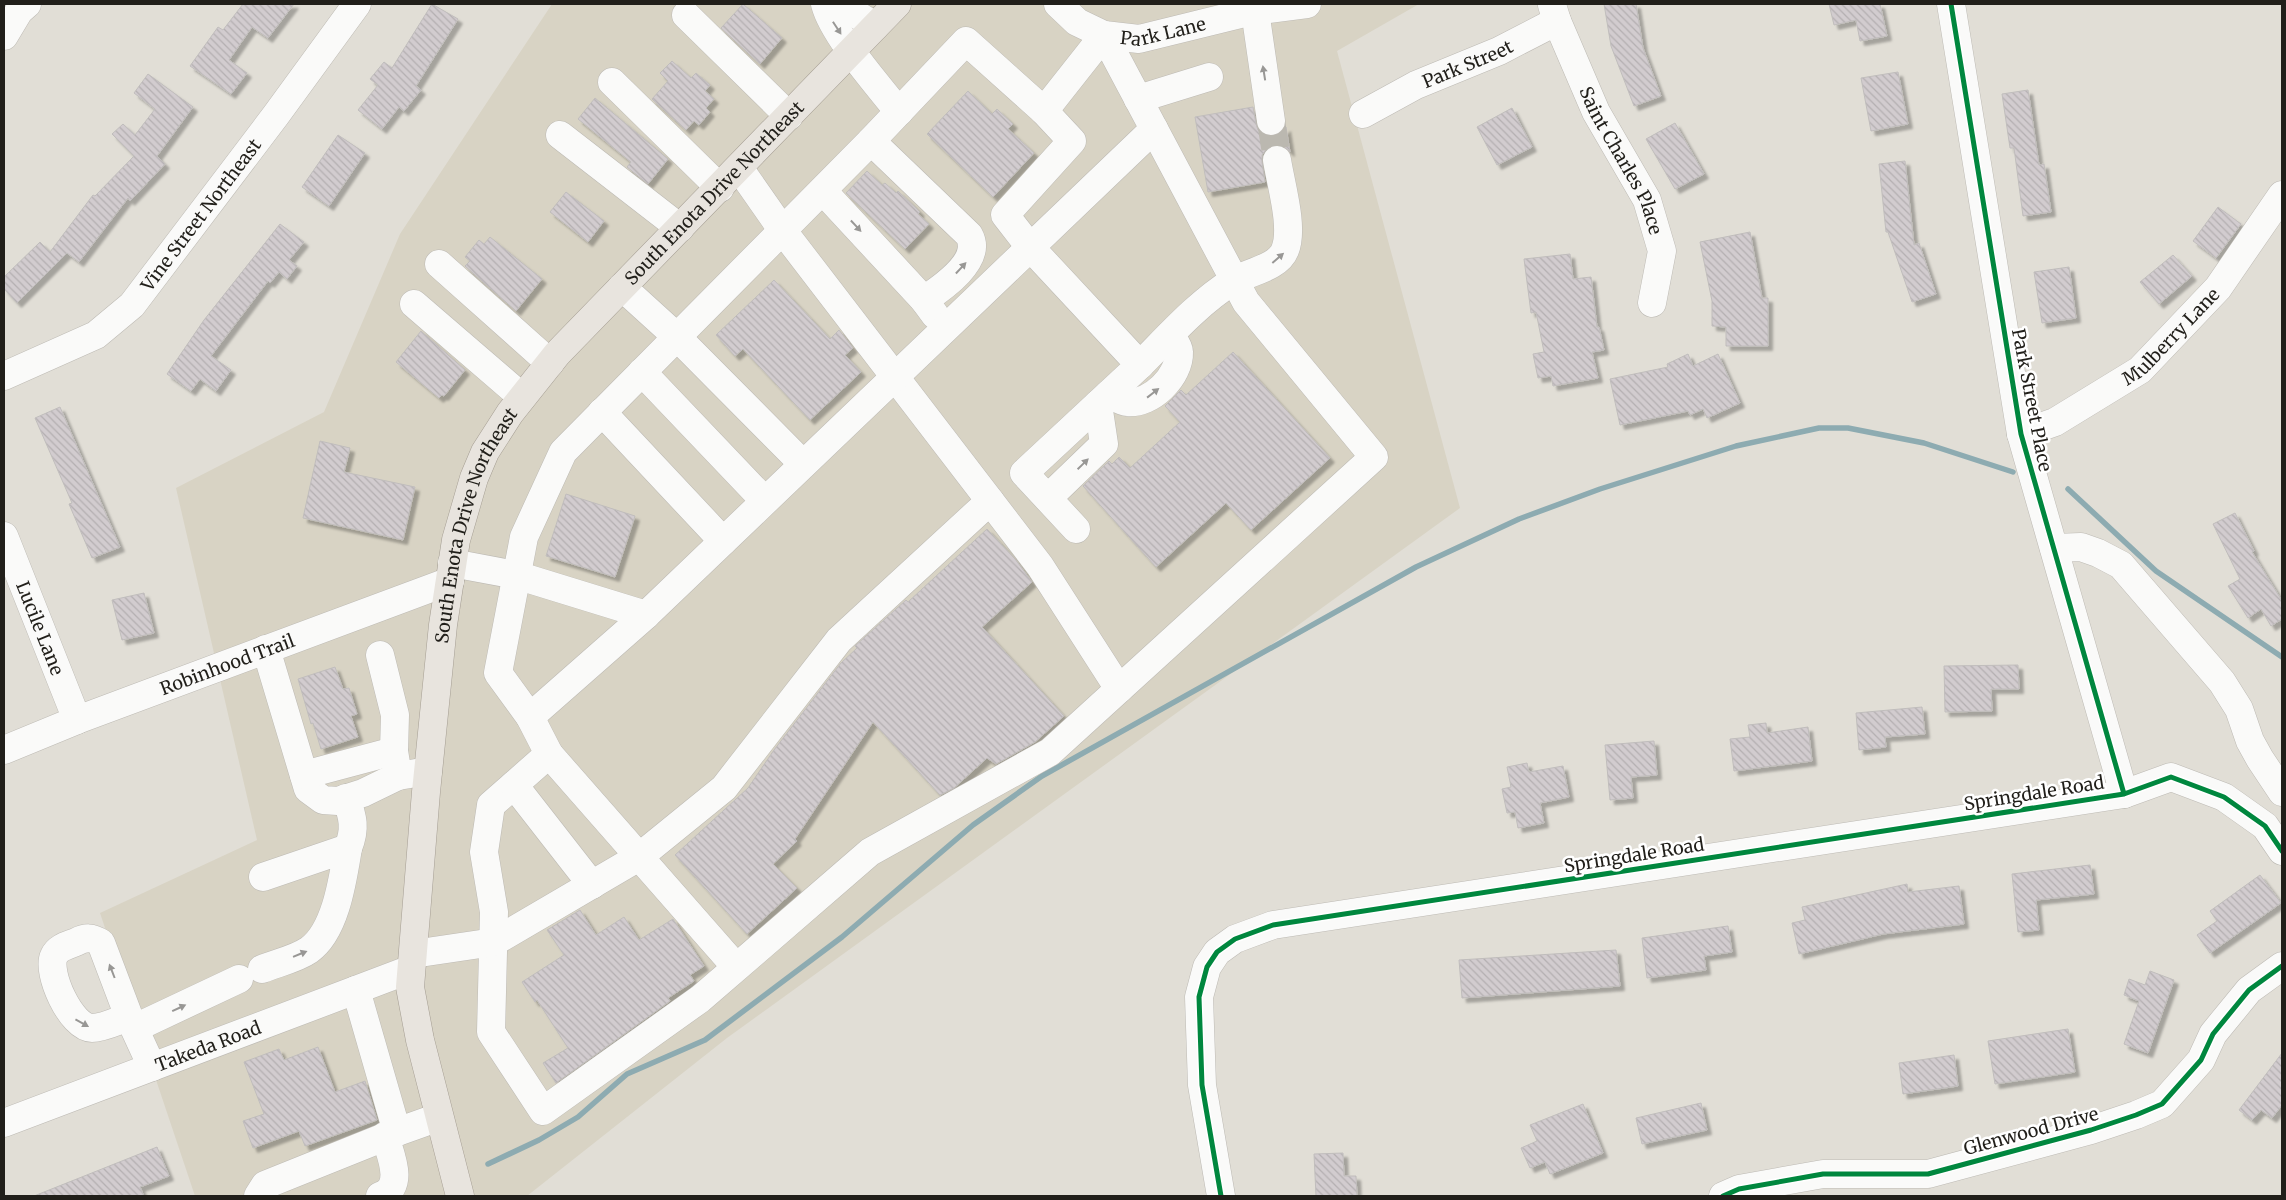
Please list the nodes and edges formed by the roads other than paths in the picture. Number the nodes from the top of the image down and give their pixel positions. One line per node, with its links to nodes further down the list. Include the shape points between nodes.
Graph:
1 (27, 4): 15 (street)
2 (357, 4): 48 (street, Vine Street Northeast, via 132,305 96,335)
3 (825, 4): 16 (street, one-way to 16)
4 (840, 4): 13 (street)
5 (897, 4): 13 (main road, South Enota Drive Northeast)
6 (1058, 4): 14 (street, Park Lane, via 1077,22)
7 (1307, 4): 9 (street, Park Lane)
8 (1950, 4): 53 (street, Park Street Place)
9 (1254, 8): 11 (street, Park Lane); 24 (street, one-way to 9)
10 (1554, 13): 22 (street, Park Street, via 1499,51 1416,85); 40 (street, Saint Charles Place, via 1596,112 1647,200 1662,251)
11 (1196, 14): 14 (street, Park Lane, via 1139,39)
12 (686, 15): 23 (street)
13 (875, 26): 16 (main road, South Enota Drive Northeast)
14 (1104, 35): 19 (street); 20 (street)
15 (4, 36)
16 (852, 51): 21 (street); 23 (main road, South Enota Drive Northeast)
17 (1209, 77): 19 (street)
18 (612, 82): 30 (street)
19 (1138, 99): 25 (street)
20 (1044, 111): 21 (street, via 966,41); 35 (street, via 1072,141 1005,215)
21 (899, 112): 27 (street)
22 (1363, 114)
23 (789, 116): 29 (main road, South Enota Drive Northeast)
24 (1272, 121)
25 (1154, 129): 35 (street); 37 (street)
26 (560, 135): 33 (street)
27 (871, 141): 31 (street); 39 (street, one-way to 27, via 950,280 970,258 972,241)
28 (1277, 160): 37 (street, one-way to 28, via 1276,261 1284,252 1289,233)
29 (739, 168): 30 (main road, South Enota Drive Northeast); 34 (street)
30 (720, 188): 33 (main road, South Enota Drive Northeast)
31 (822, 191): 34 (street); 39 (street, one-way to 39)
32 (2282, 195): 53 (street, Mulberry Lane, via 2218,288 2140,370 2054,422)
33 (680, 228): 38 (main road, South Enota Drive Northeast)
34 (783, 231): 44 (street); 49 (street)
35 (1030, 248): 42 (street); 46 (street)
36 (439, 264): 45 (street)
37 (1235, 280): 43 (street, via 1212,296); 66 (street, via 1246,302 1374,457)
38 (622, 287): 44 (street); 45 (main road, South Enota Drive Northeast)
39 (924, 300): 42 (street)
40 (1652, 303)
41 (414, 304): 50 (street)
42 (945, 329): 49 (street)
43 (1170, 335): 46 (street); 51 (street, one-way to 43, via 1145,400 1160,388 1178,366 1179,350)
44 (677, 337): 47 (street); 54 (street)
45 (550, 363): 50 (main road, South Enota Drive Northeast)
46 (1140, 365): 51 (street)
47 (642, 372): 52 (street); 55 (street)
48 (4, 376)
49 (894, 376): 54 (street); 56 (street)
50 (522, 397): 61 (main road, South Enota Drive Northeast, via 485,452 474,478 456,540)
51 (1103, 399): 57 (street, via 1024,473)
52 (602, 412): 59 (street); 62 (street, via 563,452 524,537)
53 (2021, 434): 60 (street, Park Street Place)
54 (803, 464): 55 (street)
55 (764, 500): 59 (street)
56 (990, 501): 66 (street, via 1040,566); 80 (street, via 839,640 724,788)
57 (1076, 529)
58 (4, 536): 68 (street, Lucile Lane)
59 (723, 541): 63 (street)
60 (2054, 548): 75 (street, via 2081,547 2121,565 2222,682 2239,709 2250,741); 76 (street, Park Street Place)
61 (451, 572): 62 (street); 64 (street, Robinhood Trail); 72 (main road, South Enota Drive Northeast)
62 (516, 575): 63 (street); 67 (street, via 498,673)
63 (646, 615): 67 (street)
64 (266, 649): 68 (street, Robinhood Trail); 73 (street)
65 (380, 655): 71 (street, via 395,715)
66 (1119, 689): 86 (street, via 1050,752 870,852)
67 (530, 717): 70 (street)
68 (77, 720): 69 (street, Robinhood Trail)
69 (4, 750)
70 (549, 754): 74 (street); 80 (street)
71 (396, 763): 72 (street); 73 (street); 77 (street, via 363,793)
72 (428, 771): 84 (main road, South Enota Drive Northeast)
73 (304, 775): 77 (street, via 308,789 323,800)
74 (514, 785): 82 (street); 83 (street, via 491,805 484,852 494,912)
75 (2282, 792)
76 (2124, 794): 79 (street, Springdale Road, via 2171,777 2224,797 2265,826); 96 (street, Springdale Road, via 1273,925 1235,939 1218,952 1207,967 1198,996 1202,1085)
77 (346, 798): 78 (street, via 354,820 354,834)
78 (348, 848): 81 (street); 88 (street, one-way to 78, via 132,1022 307,952 319,942 327,926 343,884)
79 (2282, 850)
80 (639, 857): 82 (street); 86 (street)
81 (262, 877)
82 (592, 885): 83 (street)
83 (494, 942): 84 (street, Takeda Road); 86 (street, via 492,1032 544,1111 700,999)
84 (412, 961): 87 (street, Takeda Road); 89 (main road, South Enota Drive Northeast, via 410,987)
85 (2282, 966): 92 (street, Glenwood Drive, via 2249,990 2213,1034 2201,1060 2162,1104 2091,1130)
86 (736, 967)
87 (356, 990): 88 (street, Takeda Road); 91 (street)
88 (152, 1067): 90 (street, Takeda Road)
89 (439, 1117): 91 (street); 95 (main road, South Enota Drive Northeast)
90 (4, 1123)
91 (391, 1134): 93 (street, via 264,1185); 94 (street, via 393,1184)
92 (1879, 1186): 97 (street, Glenwood Drive, via 1823,1174 1739,1189)
93 (258, 1196)
94 (380, 1196)
95 (460, 1196)
96 (1221, 1196)
97 (1723, 1196)

